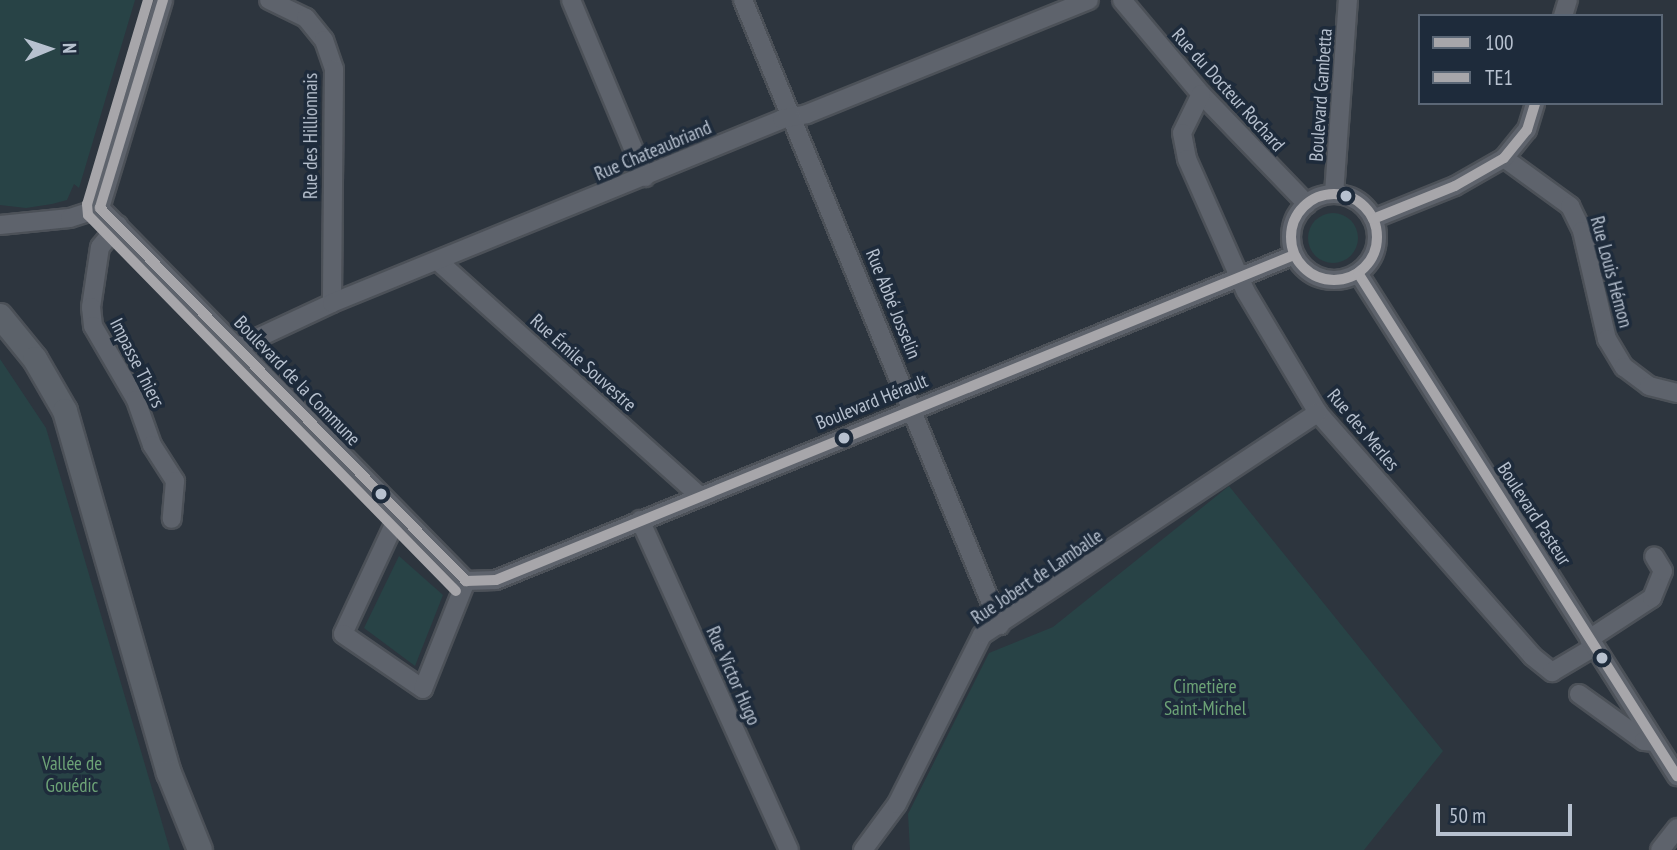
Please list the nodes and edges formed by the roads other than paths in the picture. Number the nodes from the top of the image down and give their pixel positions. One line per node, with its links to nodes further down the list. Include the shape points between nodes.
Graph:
1 (163, 0): 15 (street)
2 (270, 0): 23 (street, Rue des Hillionnais, via 306,18 324,40 334,69)
3 (570, 0): 12 (street)
4 (743, 0): 10 (street, Rue Abbé Josselin)
5 (1089, 0): 10 (street, Rue Chateaubriand, via 807,114)
6 (1122, 0): 8 (street, Rue du Docteur Rochard)
7 (1348, 0): 13 (street, Boulevard Gambetta)
8 (1201, 94): 14 (street, Rue du Docteur Rochard); 22 (street, Rue des Merles, via 1182,133 1183,146)
9 (1534, 105): 11 (street, via 1527,130)
10 (791, 116): 12 (street, Rue Chateaubriand); 27 (street, Rue Abbé Josselin)
11 (1504, 158): 16 (street, via 1455,186); 26 (street, Rue Louis Hémon, via 1570,206 1582,231 1607,339 1624,367 1649,386)
12 (645, 177): 20 (street, Rue Chateaubriand)
13 (1334, 194): 14 (street); 16 (street, via 1358,201)
14 (1307, 204): 19 (street, via 1292,227)
15 (100, 208): 17 (street, via 70,219); 18 (street, Boulevard de la Commune)
16 (1373, 219): 21 (street, via 1376,249)
17 (0, 225)
18 (118, 225): 25 (street, Boulevard de la Commune); 31 (street, Impasse Thiers, via 100,247 91,307 93,326 175,481)
19 (1294, 255): 21 (street, via 1322,279); 22 (street, Boulevard Hérault)
20 (439, 262): 23 (street, Rue Chateaubriand); 29 (street, Rue Émile Souvestre)
21 (1358, 273): 36 (street, Boulevard Pasteur)
22 (1238, 274): 27 (street, Boulevard Hérault); 28 (street, Rue des Merles)
23 (332, 303): 25 (street, Rue Chateaubriand)
24 (5, 325): 41 (main road, via 52,384 78,444 169,773)
25 (236, 348): 30 (street, Boulevard de la Commune)
26 (1677, 393)
27 (912, 408): 29 (street, Boulevard Hérault); 35 (street, Rue Abbé Josselin)
28 (1318, 413): 35 (street, Rue Jobert de Lamballe); 36 (street, Rue des Merles, via 1532,656 1552,672)
29 (699, 495): 32 (street, Boulevard Hérault)
30 (398, 516): 34 (street, Boulevard de la Commune); 34 (street, via 343,634 423,689)
31 (172, 519)
32 (639, 520): 34 (street, Boulevard Hérault, via 496,580); 42 (street, Rue Victor Hugo)
33 (1654, 556): 36 (street, via 1663,570 1652,598)
34 (466, 581)
35 (1000, 625): 43 (street, Rue Jobert de Lamballe, via 982,635 897,804)
36 (1592, 643): 38 (street, Boulevard Pasteur)
37 (1579, 694): 38 (street, via 1644,741)
38 (1655, 742): 39 (street, Boulevard Pasteur)
39 (1677, 776)
40 (1677, 828): 44 (street)
41 (200, 850)
42 (789, 850)
43 (863, 850)
44 (1660, 850)

